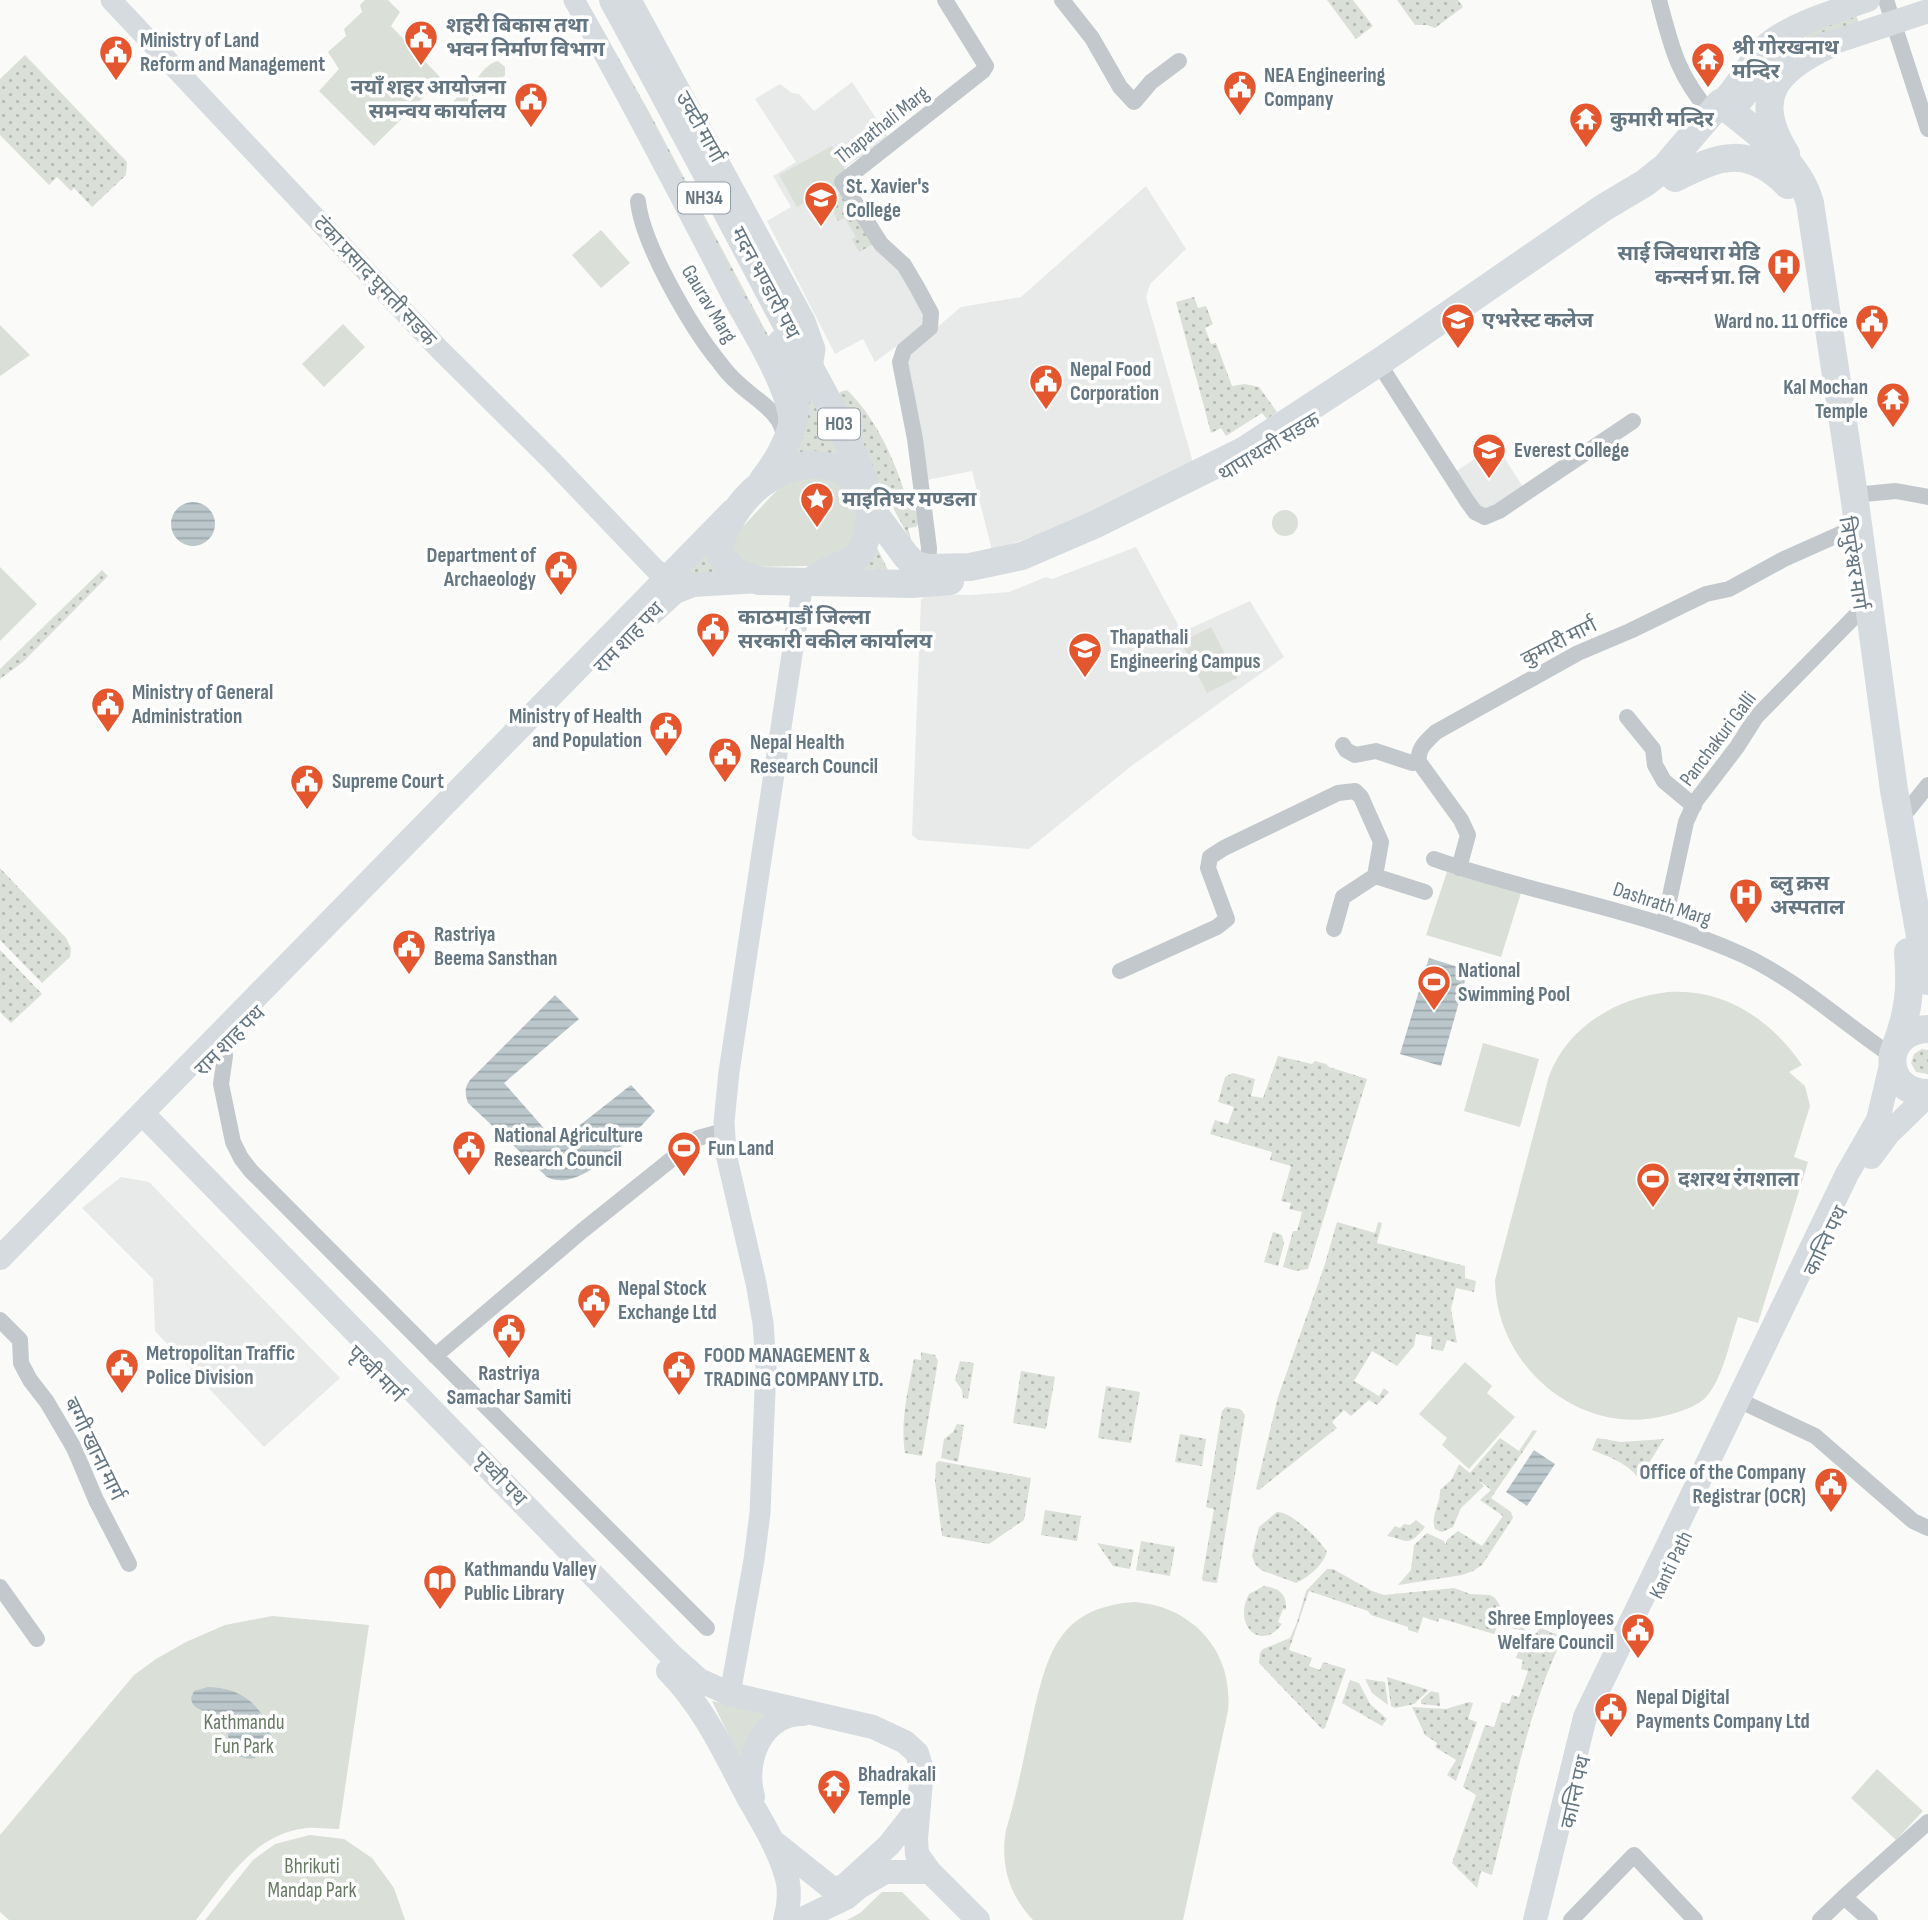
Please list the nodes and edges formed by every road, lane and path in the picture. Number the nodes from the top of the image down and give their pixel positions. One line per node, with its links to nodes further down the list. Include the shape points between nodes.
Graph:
1 (111, 0): 29 (street, टंका प्रसाद घुमती सडक, via 439,349 645,557)
2 (574, 0): 23 (street, via 766,359 789,417)
3 (597, 0): 21 (highway, मदन भण्डारी पथ / NH34, via 784,350)
4 (613, 0): 19 (highway, मदन भण्डारी पथ / NH34)
5 (631, 0): 19 (street, उक्टी मार्गा, via 805,321 815,349 815,358)
6 (945, 0): 30 (street, Thapathali Marg, via 986,66 842,183 881,244 904,265 931,313 930,328 904,350 900,362 929,548)
7 (1062, 0): 13 (street, via 1133,102)
8 (1659, 0): 14 (street, via 1675,59)
9 (1868, 0): 14 (main road, via 1771,41)
10 (1886, 0): 15 (street)
11 (1928, 11): 12 (main road)
12 (1828, 46): 14 (main road, via 1775,65 1745,96); 17 (highway, via 1779,78 1771,94 1769,121)
13 (1179, 61)
14 (1717, 110): 16 (highway, via 1689,165); 17 (highway, त्रिपुरेश्वर मार्ग, via 1780,154)
15 (1928, 129)
16 (1670, 172): 17 (highway, via 1735,156 1752,159); 20 (highway, थापाथली सडक); 30 (highway, थापाथली सडक, via 1584,221 1245,450 1022,556)
17 (1793, 181): 25 (highway, त्रिपुरेश्वर मार्ग, via 1808,195 1812,213); 28 (highway, त्रिपुरेश्वर मार्ग)
18 (638, 201): 23 (street, Gaurav Marg, via 647,236 697,334 738,383 773,413 784,429)
19 (807, 362): 27 (highway, मदन भण्डारी पथ / H03, via 853,453)
20 (1385, 373): 22 (street, via 1467,501 1485,517); 30 (highway, थापाथली सडक, via 1207,485 1023,569 994,577)
21 (797, 401): 23 (highway, मदन भण्डारी पथ / H03)
22 (1633, 421)
23 (786, 443): 24 (highway, मदन भण्डारी पथ / H03)
24 (753, 491): 27 (highway, via 787,469 825,466 859,485); 29 (main road); 31 (highway, via 727,526 720,551 726,564)
25 (1854, 495): 26 (street, via 1896,491); 39 (highway, त्रिपुरेश्वर मार्ग)
26 (1928, 497)
27 (870, 513): 30 (highway); 32 (highway, via 862,549 853,559)
28 (1849, 533): 33 (highway, त्रिपुरेश्वर मार्ग); 36 (street, कुमारी मार्ग, via 1578,653 1436,732 1418,754)
29 (679, 576): 31 (main road); 49 (main road, राम शाह पथ, via 676,592); 52 (main road, राम शाह पथ)
30 (920, 576): 32 (highway, थापाथली सडक)
31 (759, 580): 32 (highway)
32 (806, 582): 53 (street)
33 (1861, 610): 38 (street, Panchakuri Galli, via 1756,717); 39 (highway, त्रिपुरेश्वर मार्ग)
34 (1627, 717): 38 (street, via 1653,749 1664,780)
35 (1343, 745): 36 (street, via 1355,755 1376,751)
36 (1419, 762): 41 (street, via 1468,835)
37 (1928, 785): 39 (street, via 1916,802)
38 (1694, 806): 44 (street, Panchakuri Galli, via 1686,822)
39 (1893, 816): 47 (highway, त्रिपुरेश्वर मार्ग); 50 (highway, त्रिपुरेश्वर मार्ग, via 1911,988)
40 (1434, 859): 41 (street, Dashrath Marg)
41 (1459, 868): 44 (street, Dashrath Marg)
42 (1375, 876): 43 (street); 45 (street, via 1343,897); 46 (street, via 1381,842 1361,797 1355,791 1338,793 1210,857 1208,868 1227,919)
43 (1425, 892)
44 (1664, 924): 50 (street, Dashrath Marg, via 1747,957)
45 (1334, 929)
46 (1120, 971)
47 (1928, 981)
48 (1928, 1029): 50 (highway, via 1908,1033)
49 (223, 1048): 52 (main road, राम शाह पथ); 57 (street, via 220,1084 241,1158)
50 (1893, 1055): 51 (highway, via 1897,1079 1911,1091); 77 (main road, via 1878,1120 1585,1717)
51 (1928, 1094): 58 (main road, कान्ति पथ, via 1888,1134 1852,1187)
52 (140, 1124): 54 (main road, राम शाह पथ); 55 (main road, राम शाह पथ); 62 (main road, पृथ्वी मार्ग)
53 (724, 1126): 57 (street, via 698,1138); 65 (street, via 729,1172 756,1283 766,1366 760,1513)
54 (0, 1258)
55 (0, 1278)
56 (0, 1320): 60 (street, बग्गी खाना मार्ग, via 20,1340 21,1363 75,1448)
57 (432, 1353): 63 (street)
58 (1749, 1405): 59 (street, via 1815,1436 1913,1521); 67 (main road, Kanti Path)
59 (1928, 1528)
60 (128, 1564)
61 (0, 1587): 64 (street)
62 (626, 1619): 65 (main road, पृथ्वी मार्ग, via 699,1680); 69 (main road, via 687,1690)
63 (707, 1628)
64 (37, 1639)
65 (730, 1694): 66 (main road, पृथ्वी मार्ग)
66 (815, 1714): 68 (main road, via 873,1727 905,1742 917,1753 922,1770); 69 (main road, via 779,1718 754,1748 749,1785)
67 (1593, 1724): 78 (main road, कान्ति पथ)
68 (919, 1806): 71 (main road, via 889,1845 844,1886 829,1886); 72 (main road, via 917,1854)
69 (758, 1815): 71 (main road)
70 (1928, 1822): 73 (street)
71 (771, 1841): 74 (main road, via 786,1872)
72 (930, 1872): 75 (main road, via 885,1872); 76 (main road)
73 (1844, 1897): 81 (street); 82 (street)
74 (785, 1920)
75 (800, 1920)
76 (978, 1920)
77 (1535, 1920)
78 (1545, 1920)
79 (1571, 1920): 80 (street, via 1634,1855)
80 (1695, 1920)
81 (1820, 1920)
82 (1870, 1920)

